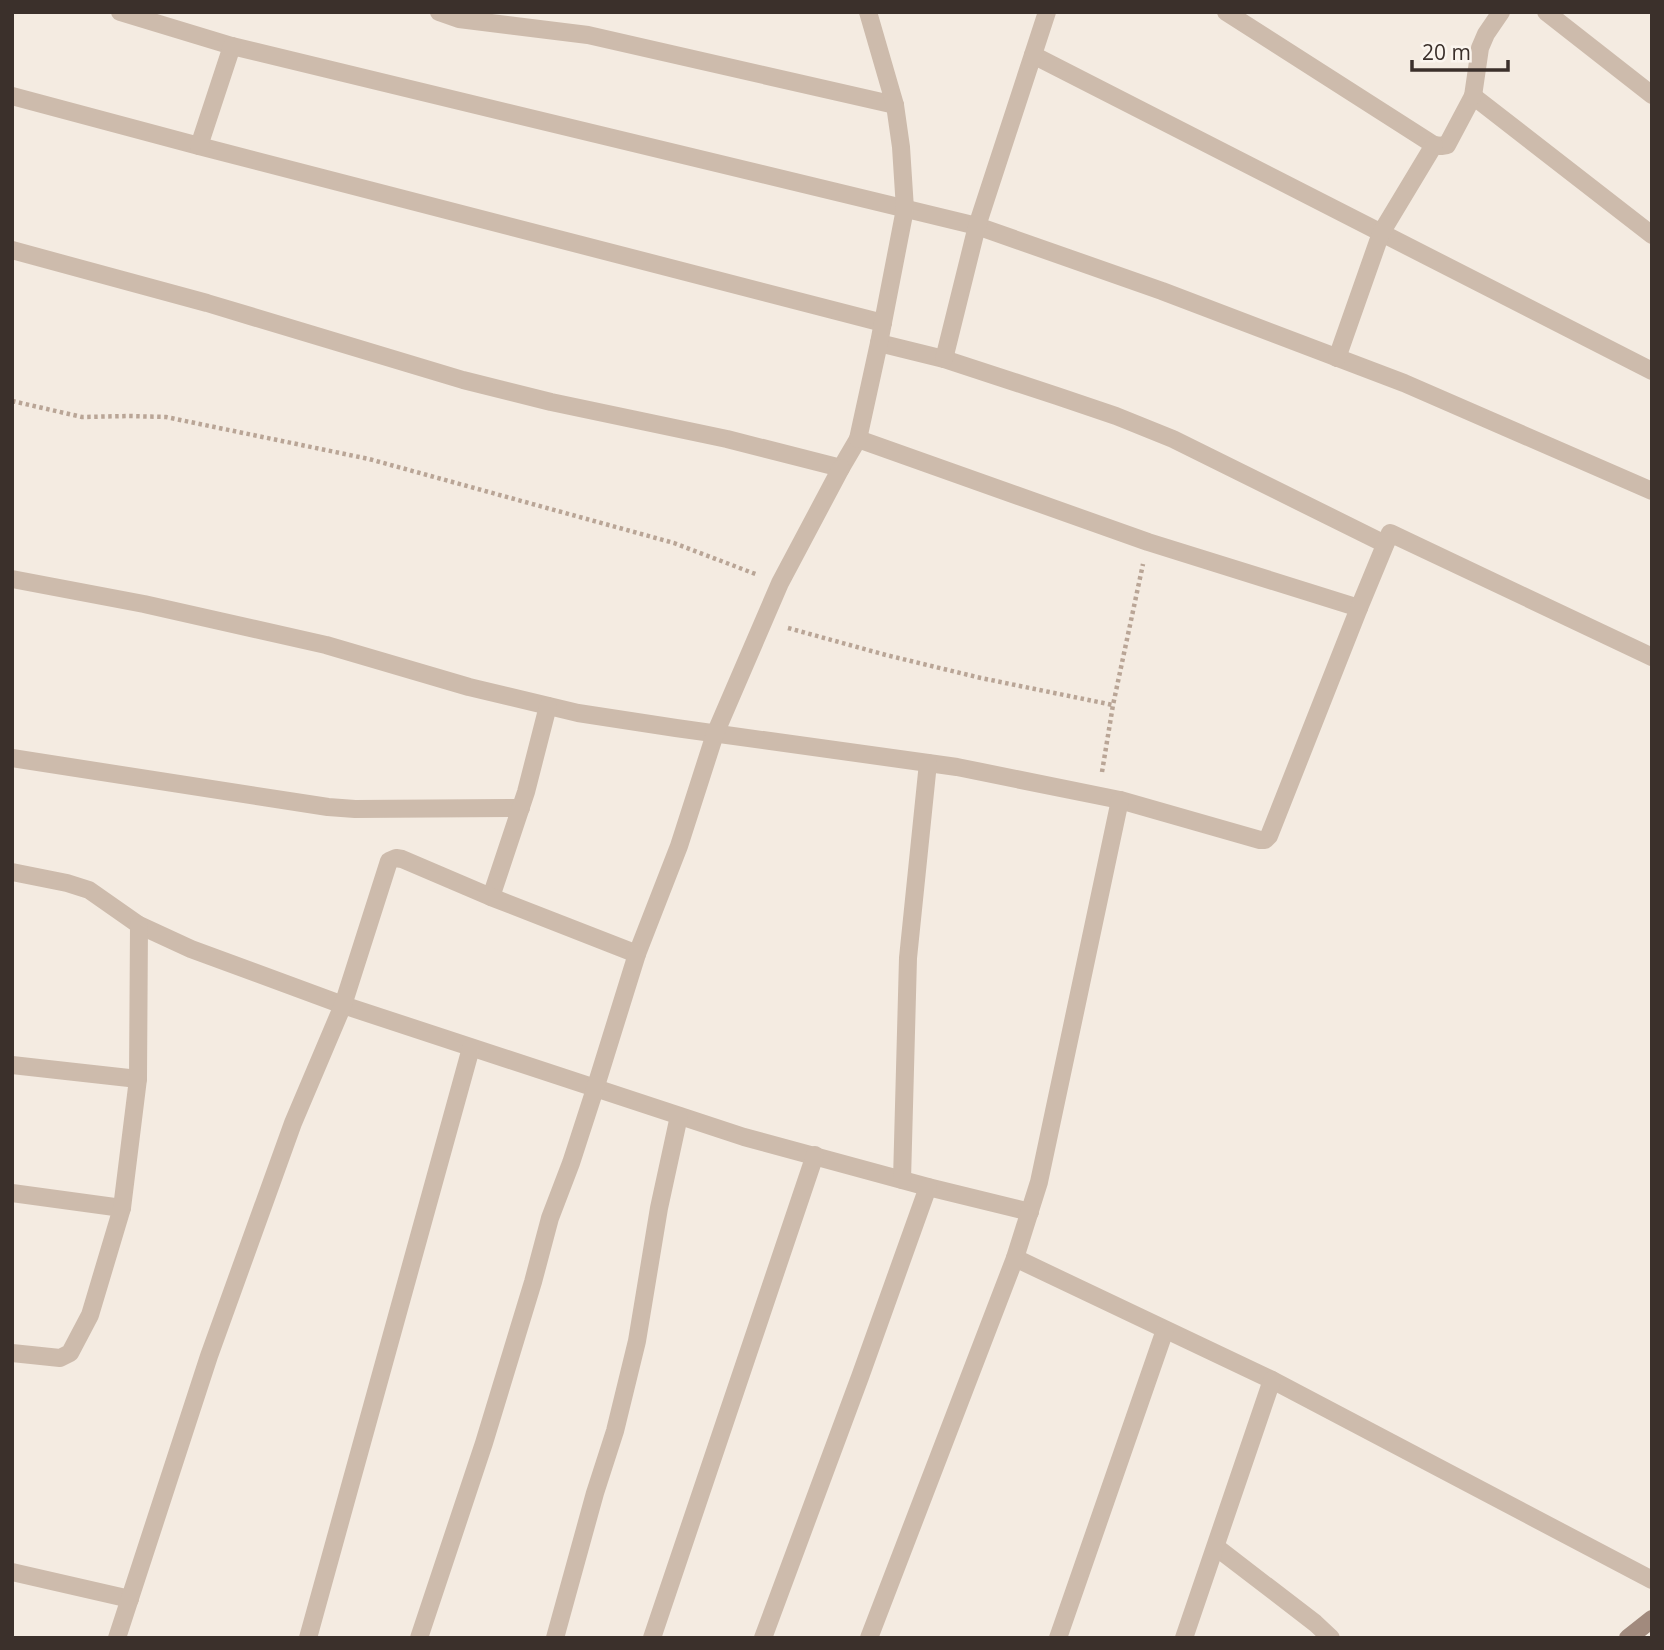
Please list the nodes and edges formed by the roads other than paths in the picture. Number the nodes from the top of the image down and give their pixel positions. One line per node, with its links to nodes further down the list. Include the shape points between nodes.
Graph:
1 (120, 12): 8 (street)
2 (439, 12): 13 (street, via 459,19 588,35)
3 (868, 12): 13 (street)
4 (1047, 12): 9 (street)
5 (1226, 12): 14 (street)
6 (1501, 12): 12 (street, via 1480,48)
7 (1546, 12): 10 (street)
8 (232, 46): 15 (street); 16 (street)
9 (1033, 55): 17 (street); 18 (street)
10 (1652, 95)
11 (12, 96): 15 (street)
12 (1473, 96): 14 (street, via 1447,145); 19 (street)
13 (895, 106): 16 (street)
14 (1434, 145): 18 (street)
15 (199, 146): 21 (street)
16 (905, 209): 17 (street); 21 (street)
17 (976, 226): 23 (street); 24 (street)
18 (1381, 233): 23 (street); 25 (street)
19 (1652, 235)
20 (12, 250): 27 (street, via 463,380)
21 (883, 323): 22 (street)
22 (879, 343): 24 (street); 26 (street)
23 (1337, 358): 28 (street)
24 (944, 359): 29 (street, via 1173,439)
25 (1652, 371)
26 (858, 439): 27 (street); 31 (street, via 1147,542)
27 (841, 468): 34 (street, via 780,583)
28 (1652, 491)
29 (1385, 544): 31 (street); 32 (street, via 1390,533)
30 (12, 579): 33 (street, via 326,645)
31 (1359, 608): 37 (street, via 1265,840)
32 (1652, 657)
33 (548, 706): 34 (street); 38 (street)
34 (715, 734): 36 (street); 42 (street)
35 (12, 758): 38 (street, via 328,807)
36 (928, 763): 37 (street); 50 (street, via 908,958)
37 (1120, 800): 54 (street)
38 (521, 808): 40 (street)
39 (12, 872): 41 (street, via 89,890)
40 (491, 897): 42 (street); 43 (street, via 402,859 389,861)
41 (139, 925): 43 (street); 46 (street)
42 (637, 954): 47 (street)
43 (343, 1005): 44 (street); 62 (street, via 242,1262)
44 (471, 1048): 47 (street); 65 (street)
45 (12, 1065): 46 (street)
46 (138, 1079): 53 (street)
47 (595, 1089): 48 (street); 66 (street)
48 (679, 1116): 49 (street); 67 (street, via 637,1341)
49 (816, 1155): 50 (street); 68 (street)
50 (902, 1180): 51 (street)
51 (928, 1187): 54 (street); 69 (street)
52 (12, 1193): 53 (street)
53 (122, 1208): 57 (street, via 90,1315 70,1353 60,1358)
54 (1030, 1212): 55 (street)
55 (1015, 1258): 56 (street); 70 (street)
56 (1165, 1330): 58 (street); 71 (street)
57 (12, 1353)
58 (1272, 1380): 59 (street); 61 (street)
59 (1216, 1547): 72 (street); 73 (street)
60 (12, 1572): 62 (street)
61 (1652, 1580)
62 (130, 1599): 64 (street)
63 (1652, 1619): 74 (street)
64 (117, 1638)
65 (308, 1638)
66 (419, 1638)
67 (555, 1638)
68 (652, 1638)
69 (763, 1638)
70 (869, 1638)
71 (1058, 1638)
72 (1184, 1638)
73 (1331, 1638)
74 (1628, 1638)

